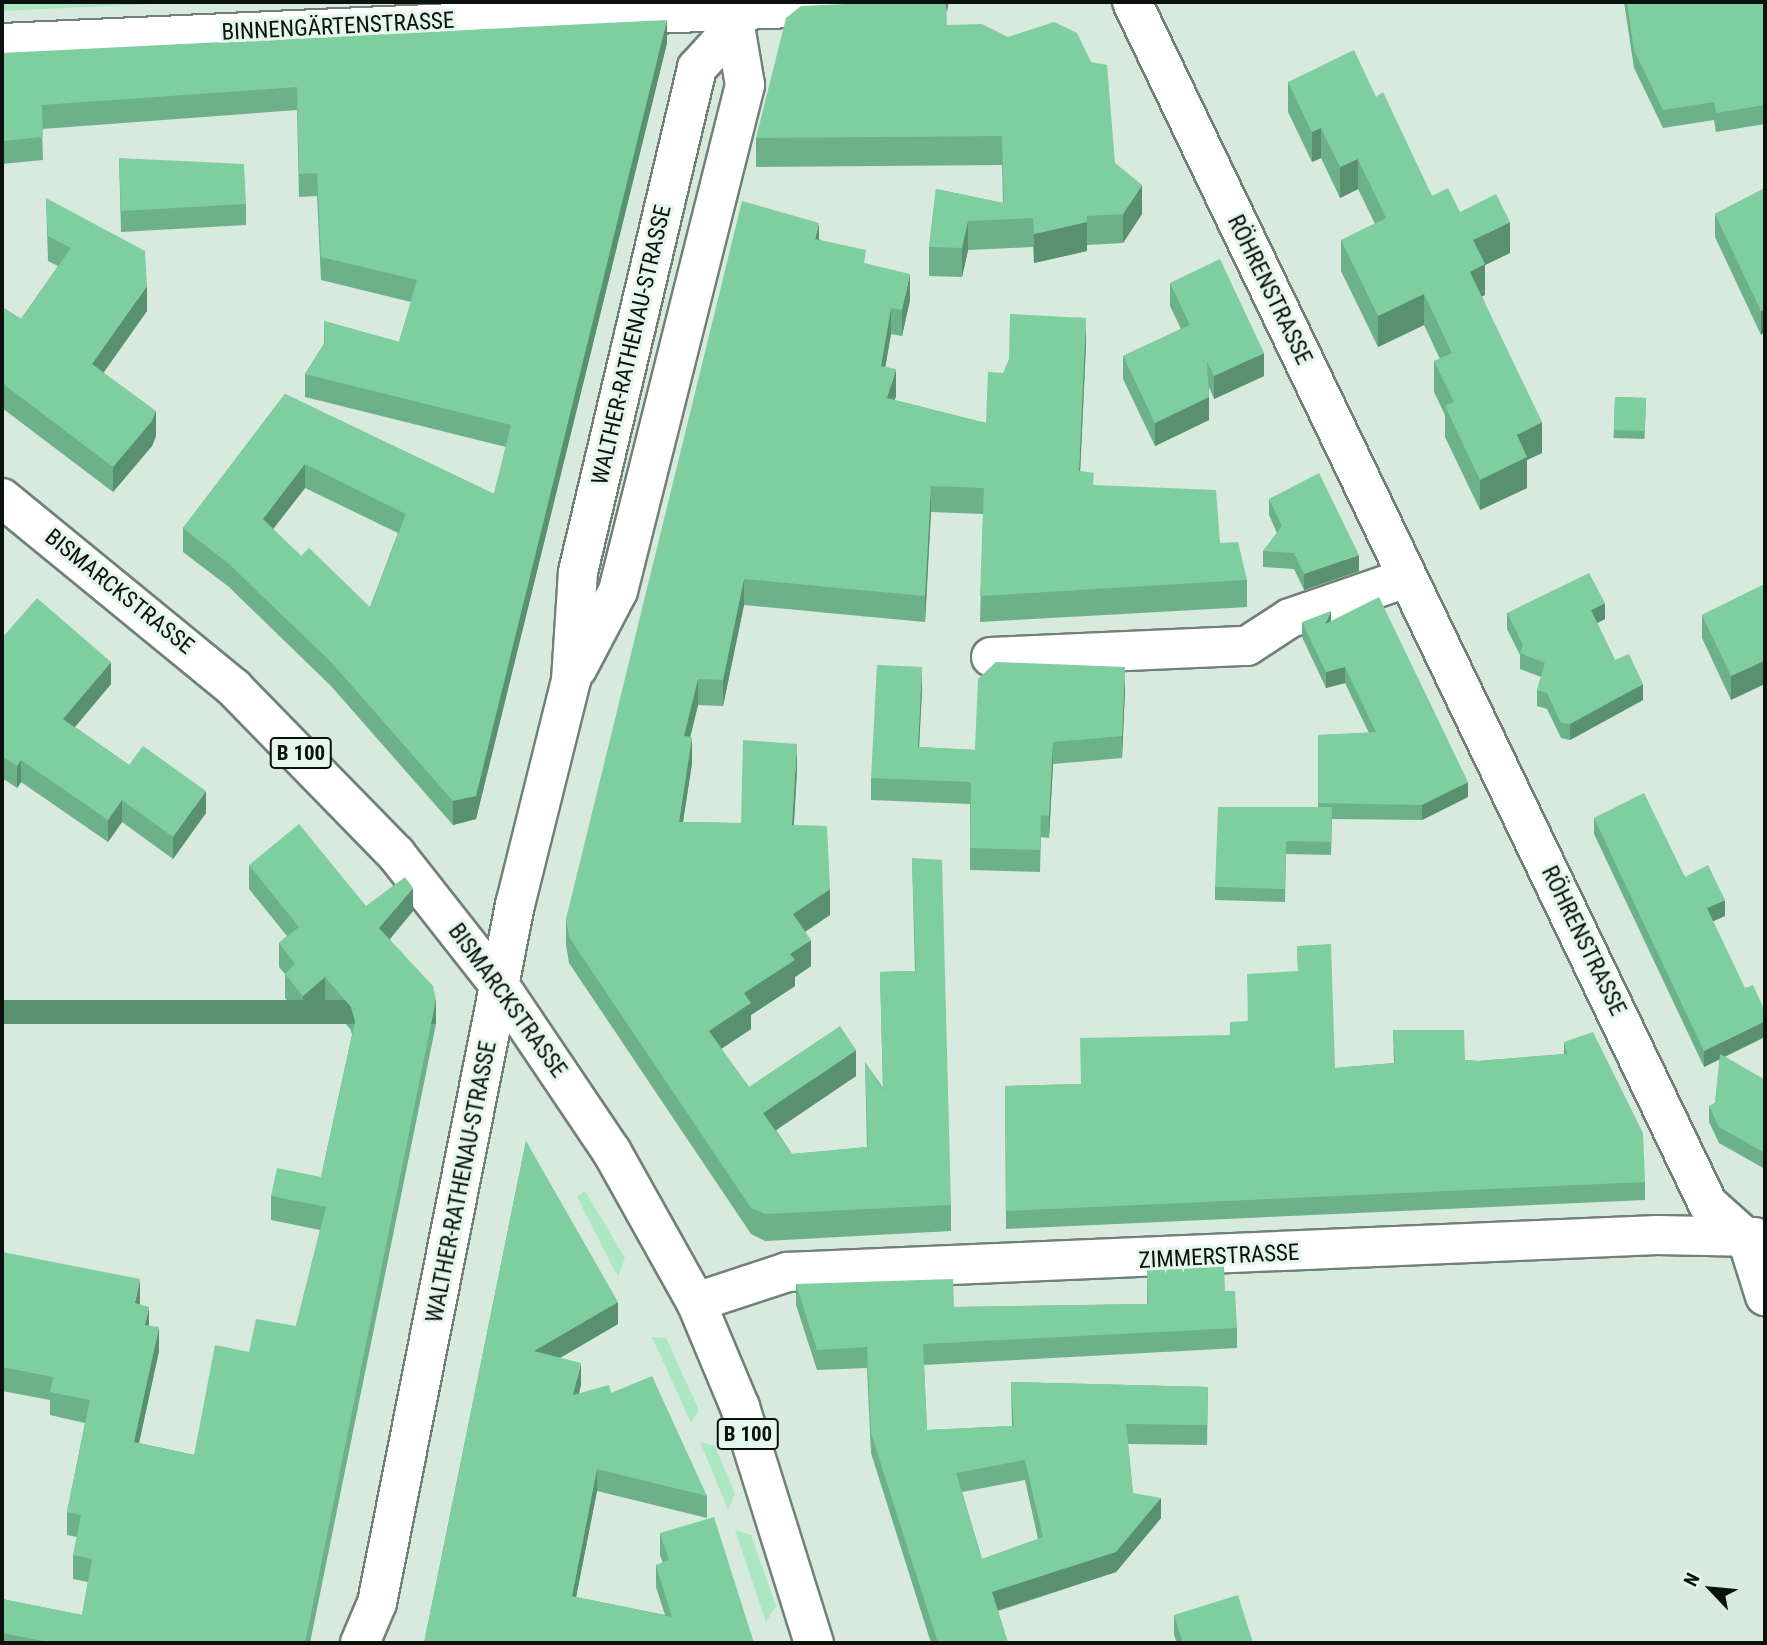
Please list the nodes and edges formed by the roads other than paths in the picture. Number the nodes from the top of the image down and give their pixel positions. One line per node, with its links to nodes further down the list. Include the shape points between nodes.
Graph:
1 (927, 2): 3 (street, BINNENGÄRTENSTRASSE)
2 (1132, 2): 6 (street, RÖHRENSTRASSE)
3 (739, 12): 4 (street, BINNENGÄRTENSTRASSE); 8 (street, WALTHER-RATHENAU-STRASSE, via 745,85 618,591); 8 (street, WALTHER-RATHENAU-STRASSE, via 697,68 578,572)
4 (2, 43)
5 (2, 498): 9 (street, BISMARCKSTRASSE / B 100, via 234,688 397,853)
6 (1406, 578): 7 (street, via 1290,618 1247,646); 10 (street, RÖHRENSTRASSE, via 1708,1203)
7 (990, 657)
8 (571, 680): 9 (street, WALTHER-RATHENAU-STRASSE)
9 (500, 986): 12 (street, BISMARCKSTRASSE / B 100, via 612,1152); 13 (street, WALTHER-RATHENAU-STRASSE)
10 (1756, 1237): 11 (street, RÖHRENSTRASSE); 12 (street, ZIMMERSTRASSE, via 1657,1234 787,1272)
11 (1765, 1296)
12 (696, 1302): 16 (street, BISMARCKSTRASSE / B 100, via 740,1407)
13 (377, 1603): 14 (street, WALTHER-RATHENAU-STRASSE); 15 (street, WALTHER-RATHENAU-STRASSE)
14 (360, 1643)
15 (379, 1643)
16 (814, 1643)

